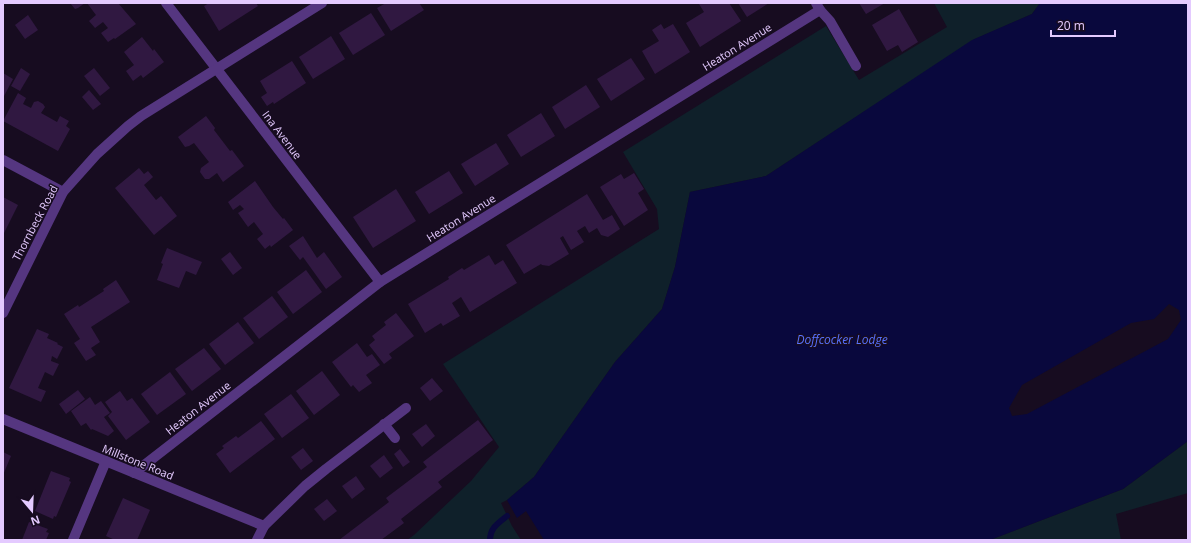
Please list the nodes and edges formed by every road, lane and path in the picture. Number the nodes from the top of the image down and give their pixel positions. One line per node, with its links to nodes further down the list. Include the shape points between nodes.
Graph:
1 (166, 3): 5 (street, Ina Avenue)
2 (322, 3): 5 (street, Thornbeck Road)
3 (818, 6): 4 (street, via 830,21); 8 (street, Heaton Avenue)
4 (856, 66)
5 (216, 69): 7 (street, Thornbeck Road, via 128,126 97,154); 8 (street, Ina Avenue)
6 (3, 160): 7 (street)
7 (62, 192): 9 (street, Thornbeck Road)
8 (380, 282): 15 (street, Heaton Avenue)
9 (3, 313)
10 (406, 408): 12 (street)
11 (3, 419): 14 (street, Millstone Road)
12 (384, 424): 13 (street); 16 (street, via 315,478)
13 (394, 438)
14 (106, 462): 15 (street, Millstone Road); 17 (street)
15 (134, 473): 16 (street, Millstone Road)
16 (264, 526): 18 (street)
17 (74, 540)
18 (257, 540)

